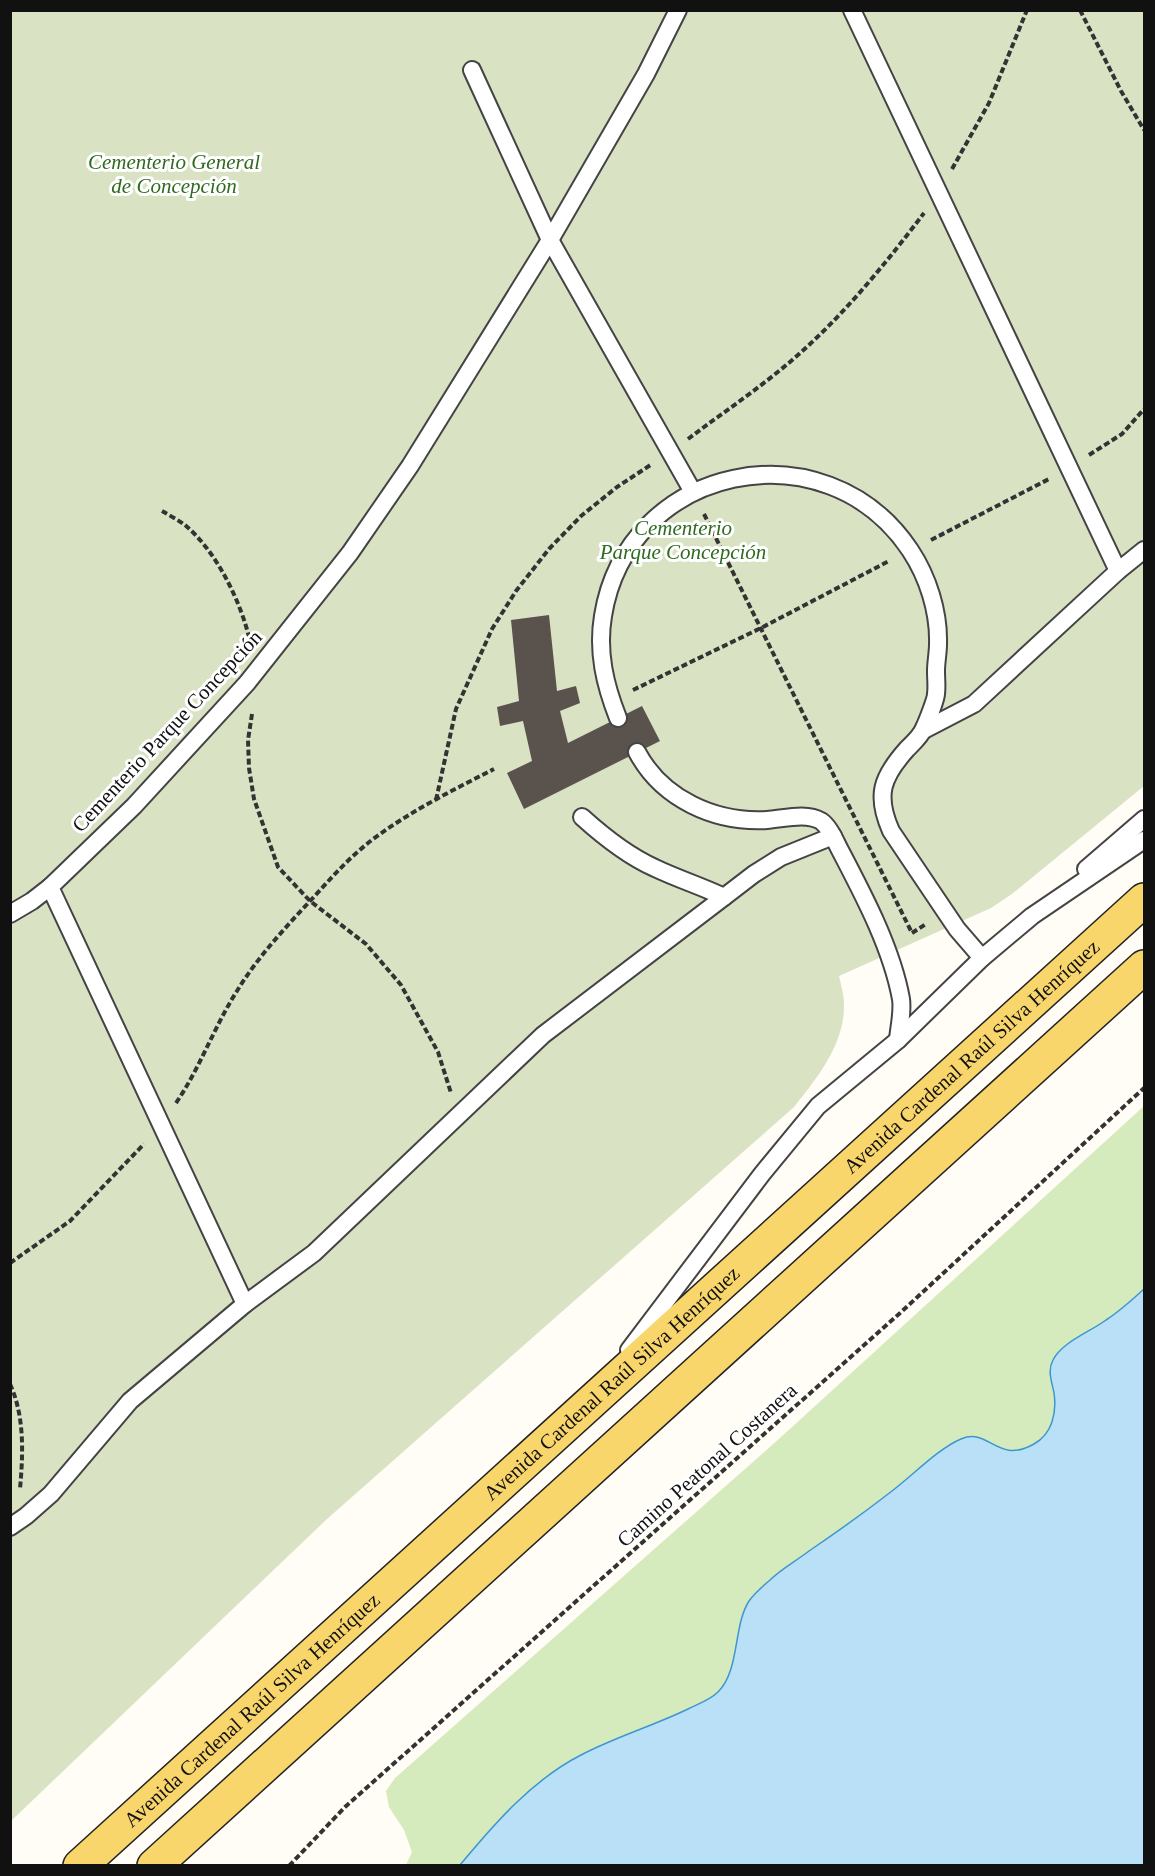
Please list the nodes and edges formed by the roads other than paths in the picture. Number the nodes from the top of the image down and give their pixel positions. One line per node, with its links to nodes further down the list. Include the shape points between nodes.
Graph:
1 (678, 10): 4 (lane, Cementerio Parque Concepción, via 646,74)
2 (852, 10): 7 (lane)
3 (472, 70): 4 (lane)
4 (550, 240): 5 (lane); 15 (lane, Cementerio Parque Concepción, via 410,466 350,553 256,672 134,806)
5 (693, 492): 8 (lane, via 670,506 643,531 628,551 609,591 603,616 602,665); 9 (lane, via 751,475 814,480 861,501 894,529 910,550 930,592 937,619 936,696)
6 (1144, 550): 7 (lane)
7 (1118, 571): 9 (lane, via 974,704)
8 (618, 718)
9 (924, 730): 20 (lane, via 887,776 883,788 886,818 946,912)
10 (637, 753): 13 (lane, via 666,788 698,809 756,821 807,818 821,821)
11 (582, 817): 16 (lane, via 600,834 653,868)
12 (1144, 819): 19 (lane)
13 (833, 836): 16 (lane, via 781,857); 22 (lane, via 885,948 901,1001)
14 (1144, 840): 19 (lane)
15 (50, 887): 18 (lane, Cementerio Parque Concepción); 23 (lane)
16 (724, 897): 23 (lane, via 543,1035 314,1253)
17 (1144, 900): 24 (main road, Avenida Cardenal Raúl Silva Henríquez)
18 (10, 914)
19 (1032, 916): 20 (lane)
20 (982, 958): 22 (lane)
21 (1144, 967): 27 (main road)
22 (897, 1040): 24 (lane, via 818,1106 787,1141)
23 (245, 1304): 25 (lane, via 130,1401 51,1494)
24 (583, 1409): 26 (main road, Avenida Cardenal Raúl Silva Henríquez)
25 (10, 1527)
26 (81, 1866)
27 (154, 1866)

